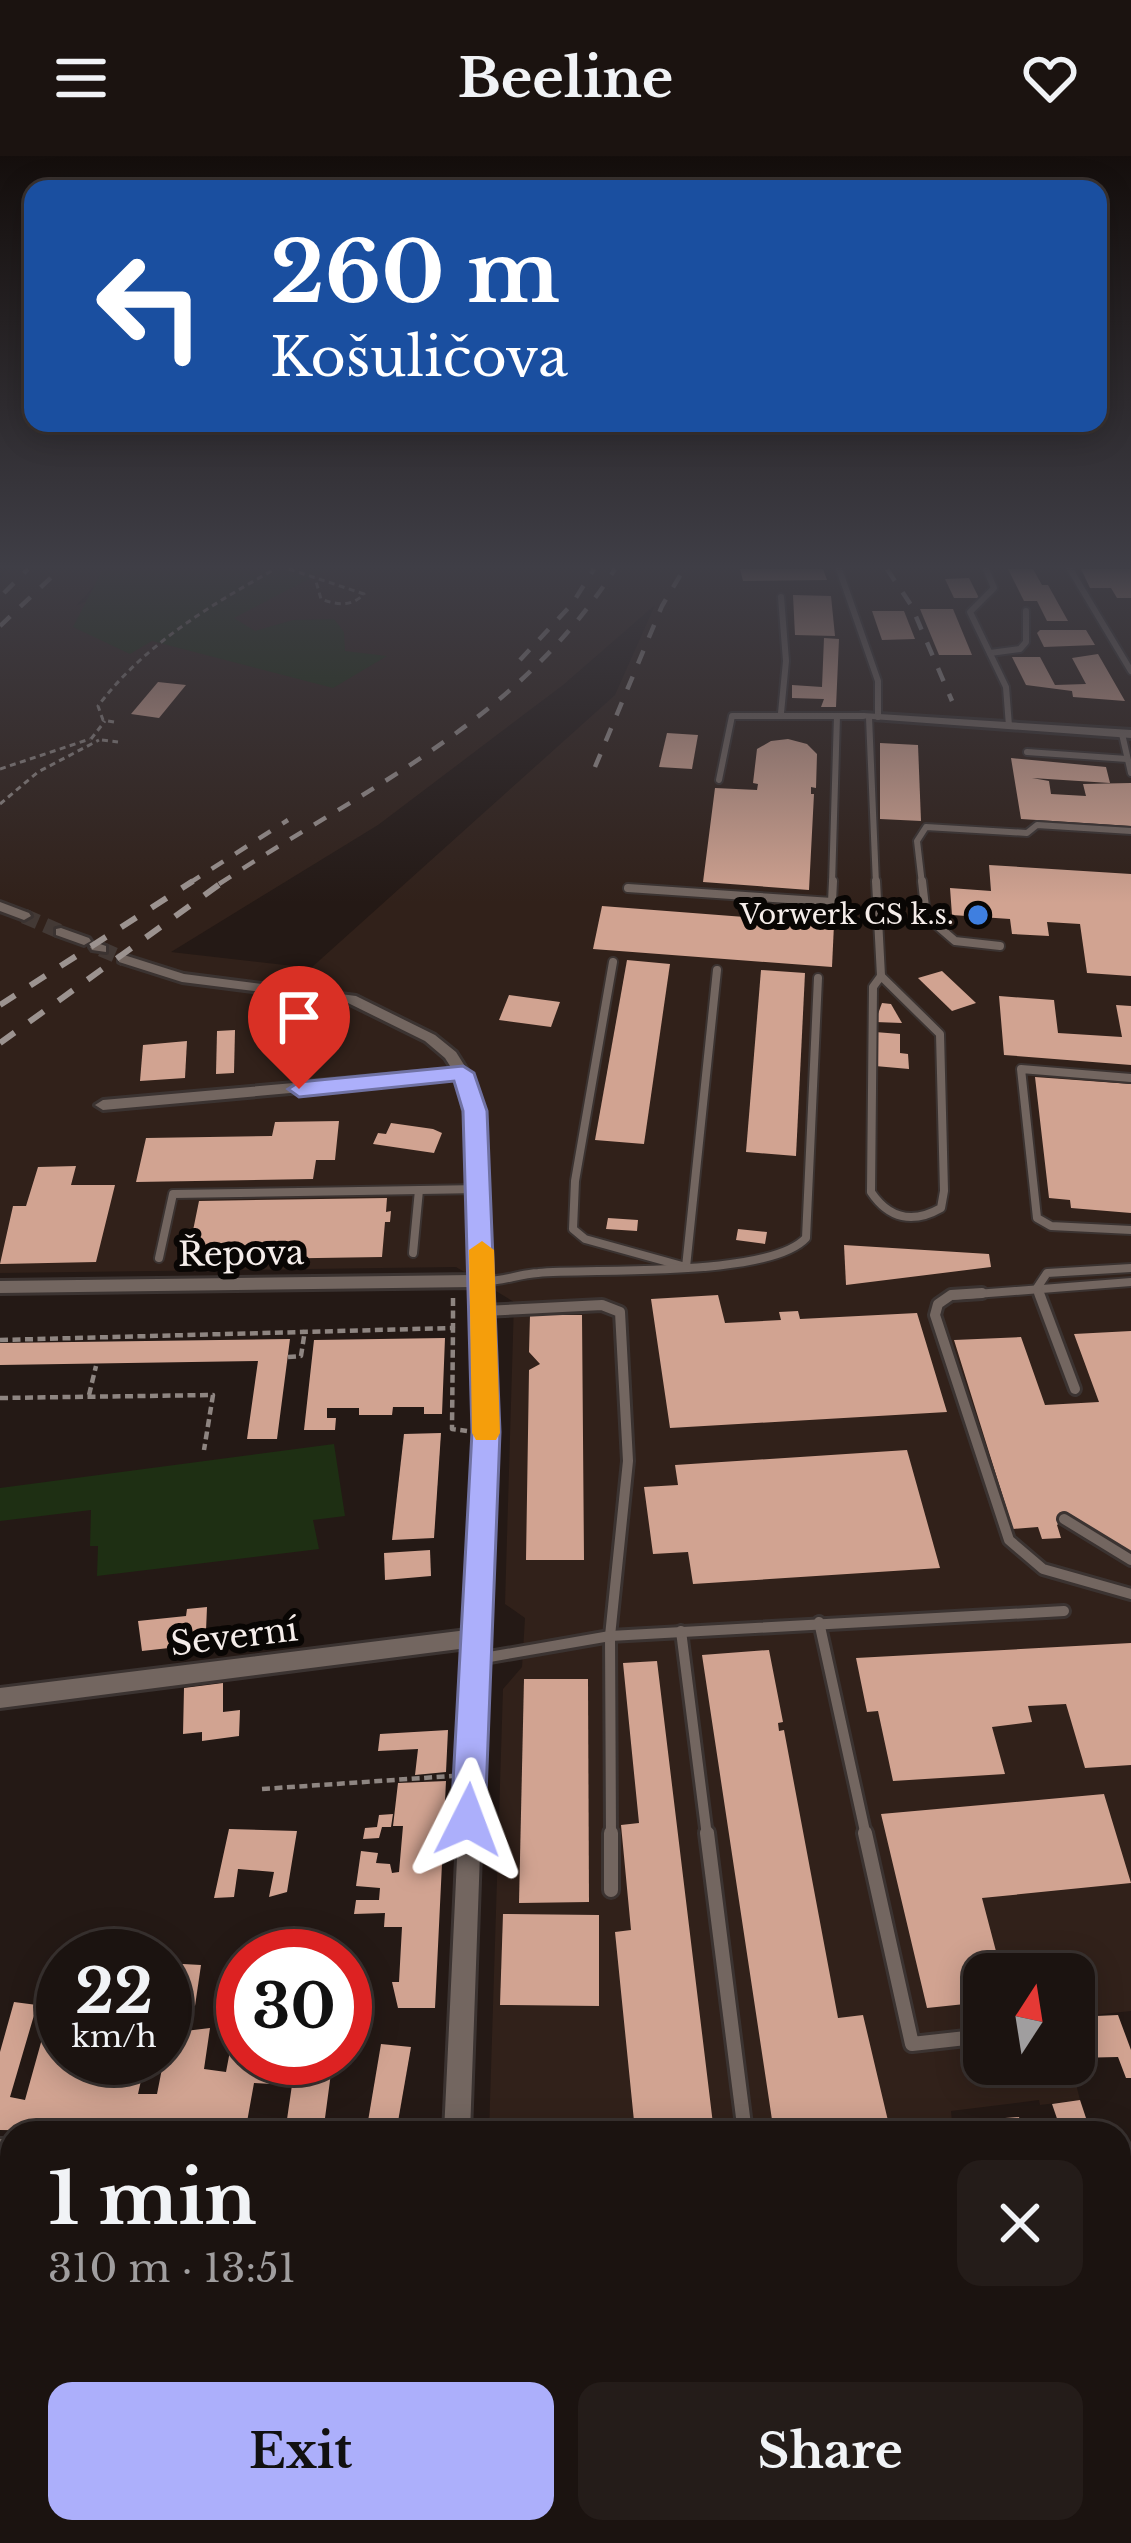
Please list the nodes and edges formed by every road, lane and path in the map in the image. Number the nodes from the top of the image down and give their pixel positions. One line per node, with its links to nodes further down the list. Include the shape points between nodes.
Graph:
1 (120, 680): 8 (path, via 98,706)
2 (784, 680): 5 (lane)
3 (878, 680): 7 (lane)
4 (1003, 680): 10 (lane)
5 (781, 713): 6 (lane); 19 (lane, via 732,716)
6 (837, 716): 7 (lane); 22 (lane, via 832,902)
7 (870, 717): 10 (street); 31 (lane, via 867,808)
8 (105, 721): 9 (path); 12 (path)
9 (113, 722)
10 (1010, 726): 11 (street)
11 (1127, 734): 16 (lane)
12 (90, 739): 13 (path); 17 (path)
13 (99, 740): 14 (path); 20 (path, via 38,772)
14 (118, 742)
15 (1027, 752): 16 (lane)
16 (1127, 759): 18 (lane)
17 (0, 769)
18 (1131, 773)
19 (719, 780)
20 (0, 804)
21 (1131, 831): 27 (lane, via 926,827 917,841 926,916 955,941)
22 (628, 888)
23 (0, 906): 24 (street)
24 (24, 916)
25 (61, 932): 26 (street)
26 (94, 946)
27 (1000, 946)
28 (124, 959): 33 (street, via 182,978 350,999 430,1038)
29 (613, 962): 43 (lane, via 573,1229)
30 (717, 970): 43 (lane)
31 (880, 976): 31 (lane, via 872,1010 871,1192 881,1210 928,1218 941,1208 944,1191 940,1034)
32 (818, 979): 43 (lane, via 806,1238 794,1251 748,1263)
33 (463, 1073): 35 (street); 38 (street, via 475,1111)
34 (1131, 1078): 40 (lane, via 1021,1069 1037,1219)
35 (130, 1103): 36 (street); 37 (street)
36 (103, 1105)
37 (126, 1127)
38 (480, 1189): 39 (lane); 45 (street)
39 (419, 1190): 41 (lane); 42 (lane, via 172,1194)
40 (1131, 1230)
41 (413, 1252)
42 (159, 1258)
43 (686, 1267): 45 (lane)
44 (1131, 1268): 48 (lane, via 1047,1273)
45 (482, 1280): 47 (street, Řepova); 50 (street)
46 (1131, 1282): 48 (lane)
47 (0, 1287)
48 (1037, 1288): 56 (lane); 63 (lane, via 951,1294 935,1316 1009,1540 1043,1569)
49 (446, 1292): 51 (path)
50 (484, 1311): 67 (lane, via 602,1305 620,1312 628,1461); 68 (street)
51 (453, 1328): 52 (path); 59 (path, via 452,1429)
52 (305, 1330): 53 (path); 54 (path, via 302,1357)
53 (0, 1340)
54 (288, 1357)
55 (96, 1366): 57 (path)
56 (1076, 1389)
57 (89, 1396): 58 (path); 60 (path, via 213,1395)
58 (0, 1398)
59 (469, 1434)
60 (204, 1450)
61 (1064, 1519): 62 (lane)
62 (1131, 1560)
63 (1131, 1594)
64 (1064, 1611): 65 (lane)
65 (818, 1622): 66 (lane); 73 (lane, via 912,2044)
66 (681, 1631): 67 (lane); 75 (lane)
67 (610, 1636): 68 (lane); 72 (lane)
68 (477, 1649): 69 (street, Severní); 70 (street)
69 (0, 1698)
70 (470, 1775): 71 (path); 74 (street)
71 (262, 1789)
72 (610, 1891)
73 (963, 2038)
74 (457, 2121)
75 (743, 2121)

